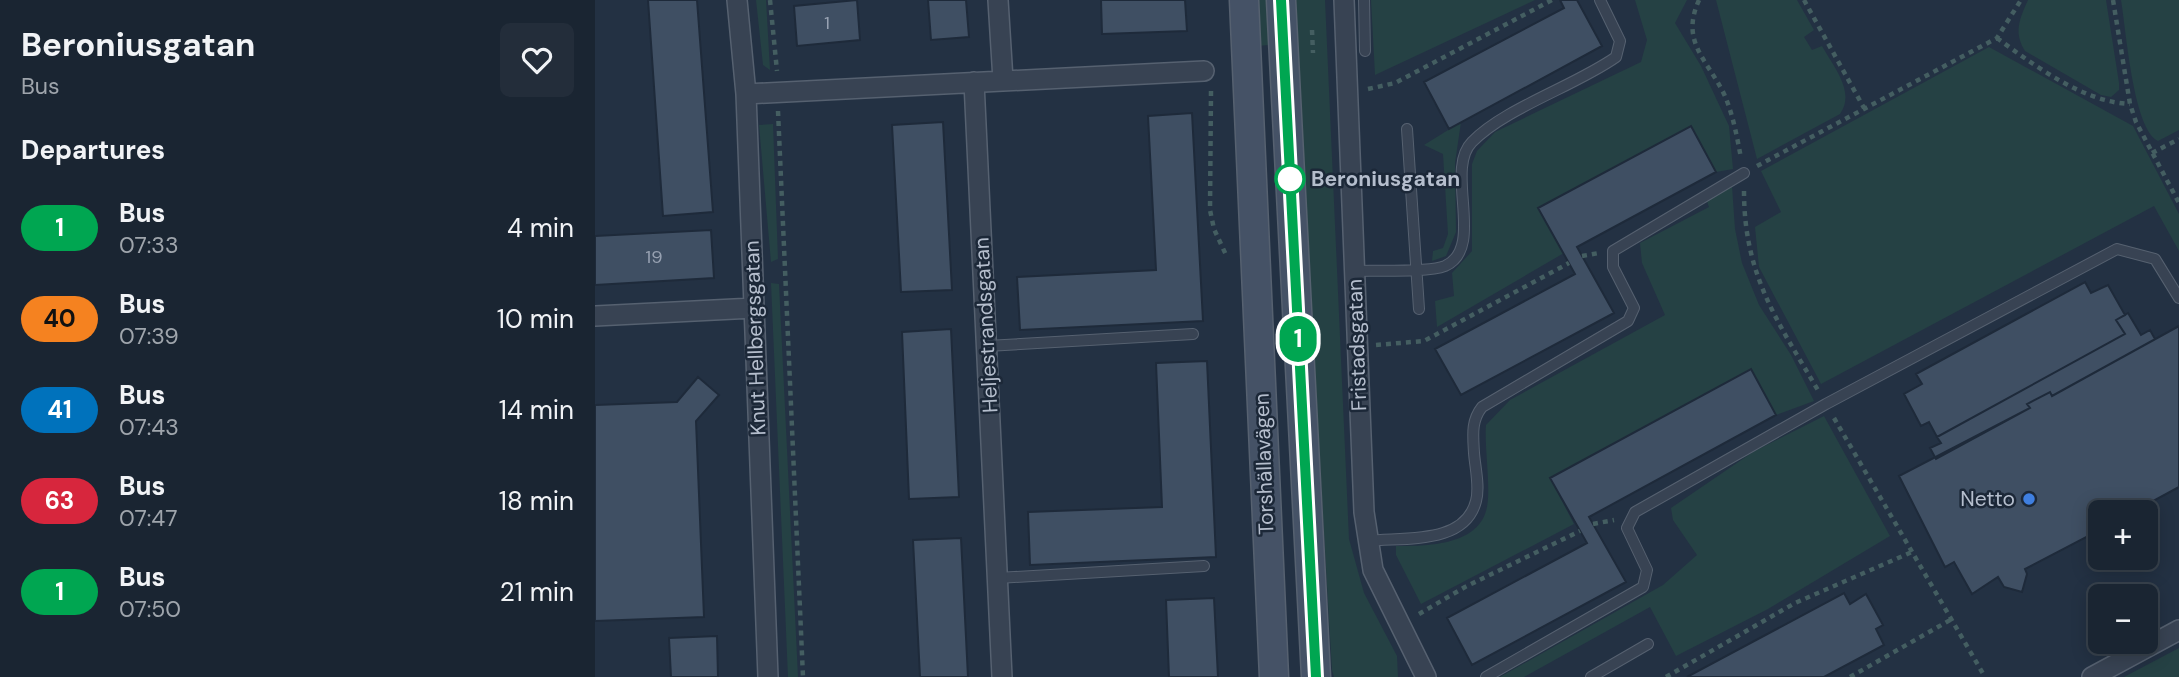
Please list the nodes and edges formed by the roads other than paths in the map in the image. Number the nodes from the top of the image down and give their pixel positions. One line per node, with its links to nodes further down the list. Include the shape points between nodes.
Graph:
1 (737, 0): 12 (street, Knut Hellbergsgatan)
2 (998, 0): 10 (street)
3 (1244, 0): 30 (main road, Torshällavägen)
4 (1282, 0): 31 (main road, Torshällavägen)
5 (1343, 0): 16 (street, Fristadsgatan)
6 (1364, 0): 8 (lane)
7 (1600, 0): 15 (lane, via 1620,41 1616,57 1471,143 1463,171 1463,244 1459,254 1445,266)
8 (1365, 51)
9 (1203, 71): 10 (street)
10 (1003, 80): 11 (street)
11 (974, 82): 12 (street); 22 (street, Heljestrandsgatan)
12 (746, 94): 18 (street, Knut Hellbergsgatan)
13 (1407, 129): 15 (lane)
14 (1744, 173): 23 (lane, via 1613,251 1613,267 1634,308 1628,321 1476,414 1476,502 1463,524 1445,533)
15 (1414, 269): 16 (lane); 19 (lane)
16 (1353, 271): 23 (street, Fristadsgatan)
17 (2179, 298): 33 (lane, via 2155,259 2117,249 1826,404 1635,512 1627,528 1647,570 1643,587)
18 (754, 308): 20 (street); 28 (street, Knut Hellbergsgatan)
19 (1419, 309)
20 (595, 316)
21 (1193, 334): 22 (lane)
22 (987, 346): 25 (street, Heljestrandsgatan)
23 (1368, 541): 32 (street, Fristadsgatan, via 1373,570)
24 (1204, 566): 25 (lane)
25 (998, 578): 29 (street, Heljestrandsgatan)
26 (2179, 630): 35 (street)
27 (1648, 644): 34 (lane)
28 (768, 677)
29 (1002, 677)
30 (1274, 677)
31 (1317, 677)
32 (1426, 677)
33 (1486, 677)
34 (1591, 677)
35 (2092, 677)

